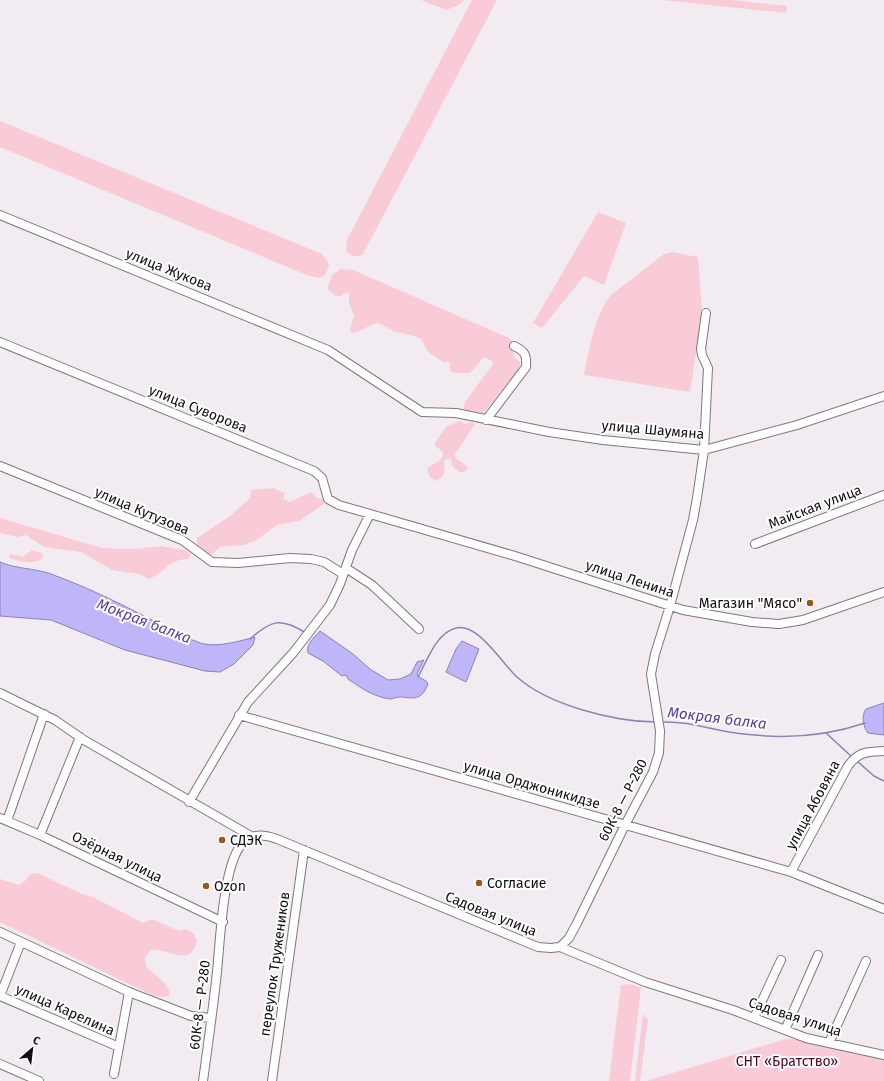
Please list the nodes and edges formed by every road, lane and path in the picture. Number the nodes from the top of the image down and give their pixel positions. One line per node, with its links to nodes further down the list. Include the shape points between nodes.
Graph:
1 (0, 215): 6 (street, улица Жукова, via 328,350 422,412 456,413)
2 (706, 313): 7 (street, 60К-8 — Р-280, via 702,349 708,368)
3 (0, 342): 10 (street, улица Суворова, via 314,471 322,478 328,499)
4 (514, 346): 6 (street, via 523,350 527,357 526,367)
5 (884, 396): 7 (street, улица Шаумяна, via 797,425)
6 (486, 420): 7 (street, улица Шаумяна, via 603,440)
7 (704, 450): 14 (street, 60К-8 — Р-280, via 693,520)
8 (0, 466): 12 (street, улица Кутузова, via 182,540 212,562 311,559)
9 (884, 495): 11 (street, Майская улица)
10 (370, 514): 12 (street, via 352,550); 14 (street, улица Ленина, via 515,556)
11 (755, 544)
12 (345, 571): 15 (street, улица Кутузова, via 372,585); 18 (street, via 323,615)
13 (884, 592): 14 (street, улица Ленина, via 814,617 779,624 752,622)
14 (670, 606): 23 (street, 60К-8 — Р-280, via 651,674 660,731 658,761)
15 (419, 629)
16 (0, 693): 17 (street, Садовая улица)
17 (44, 714): 19 (street, Садовая улица); 22 (street)
18 (239, 715): 21 (street); 23 (street, улица Орджоникидзе)
19 (80, 737): 21 (street, Садовая улица); 24 (street)
20 (884, 751): 27 (street, улица Абовяна, via 854,757)
21 (189, 802): 25 (street, Садовая улица)
22 (4, 819): 24 (street, Озёрная улица)
23 (625, 825): 27 (street, улица Орджоникидзе); 32 (street, 60К-8 — Р-280, via 576,925 569,938)
24 (40, 835): 29 (street, Озёрная улица)
25 (251, 836): 26 (street, Садовая улица, via 267,836); 29 (street, 60К-8 — Р-280, via 240,846 232,863)
26 (304, 850): 32 (street, Садовая улица, via 538,947); 48 (street, переулок Тружеников)
27 (791, 872): 28 (street, улица Орджоникидзе)
28 (884, 909)
29 (223, 922): 38 (street, 60К-8 — Р-280)
30 (0, 932): 31 (street)
31 (21, 942): 36 (street); 37 (street, улица Карелина)
32 (560, 946): 39 (street, Садовая улица, via 645,982)
33 (818, 955): 40 (street)
34 (781, 960): 39 (street)
35 (866, 961): 41 (street)
36 (129, 992): 38 (street, via 191,1016); 42 (street, улица Карелина)
37 (0, 996): 42 (street, улица Карелина)
38 (211, 1018): 47 (street, 60К-8 — Р-280)
39 (754, 1018): 40 (street, Садовая улица)
40 (785, 1030): 41 (street, Садовая улица)
41 (829, 1043): 43 (street, Садовая улица)
42 (119, 1047): 45 (street, улица Карелина)
43 (884, 1055)
44 (0, 1064): 46 (street)
45 (114, 1074)
46 (39, 1081)
47 (203, 1081)
48 (272, 1081)

